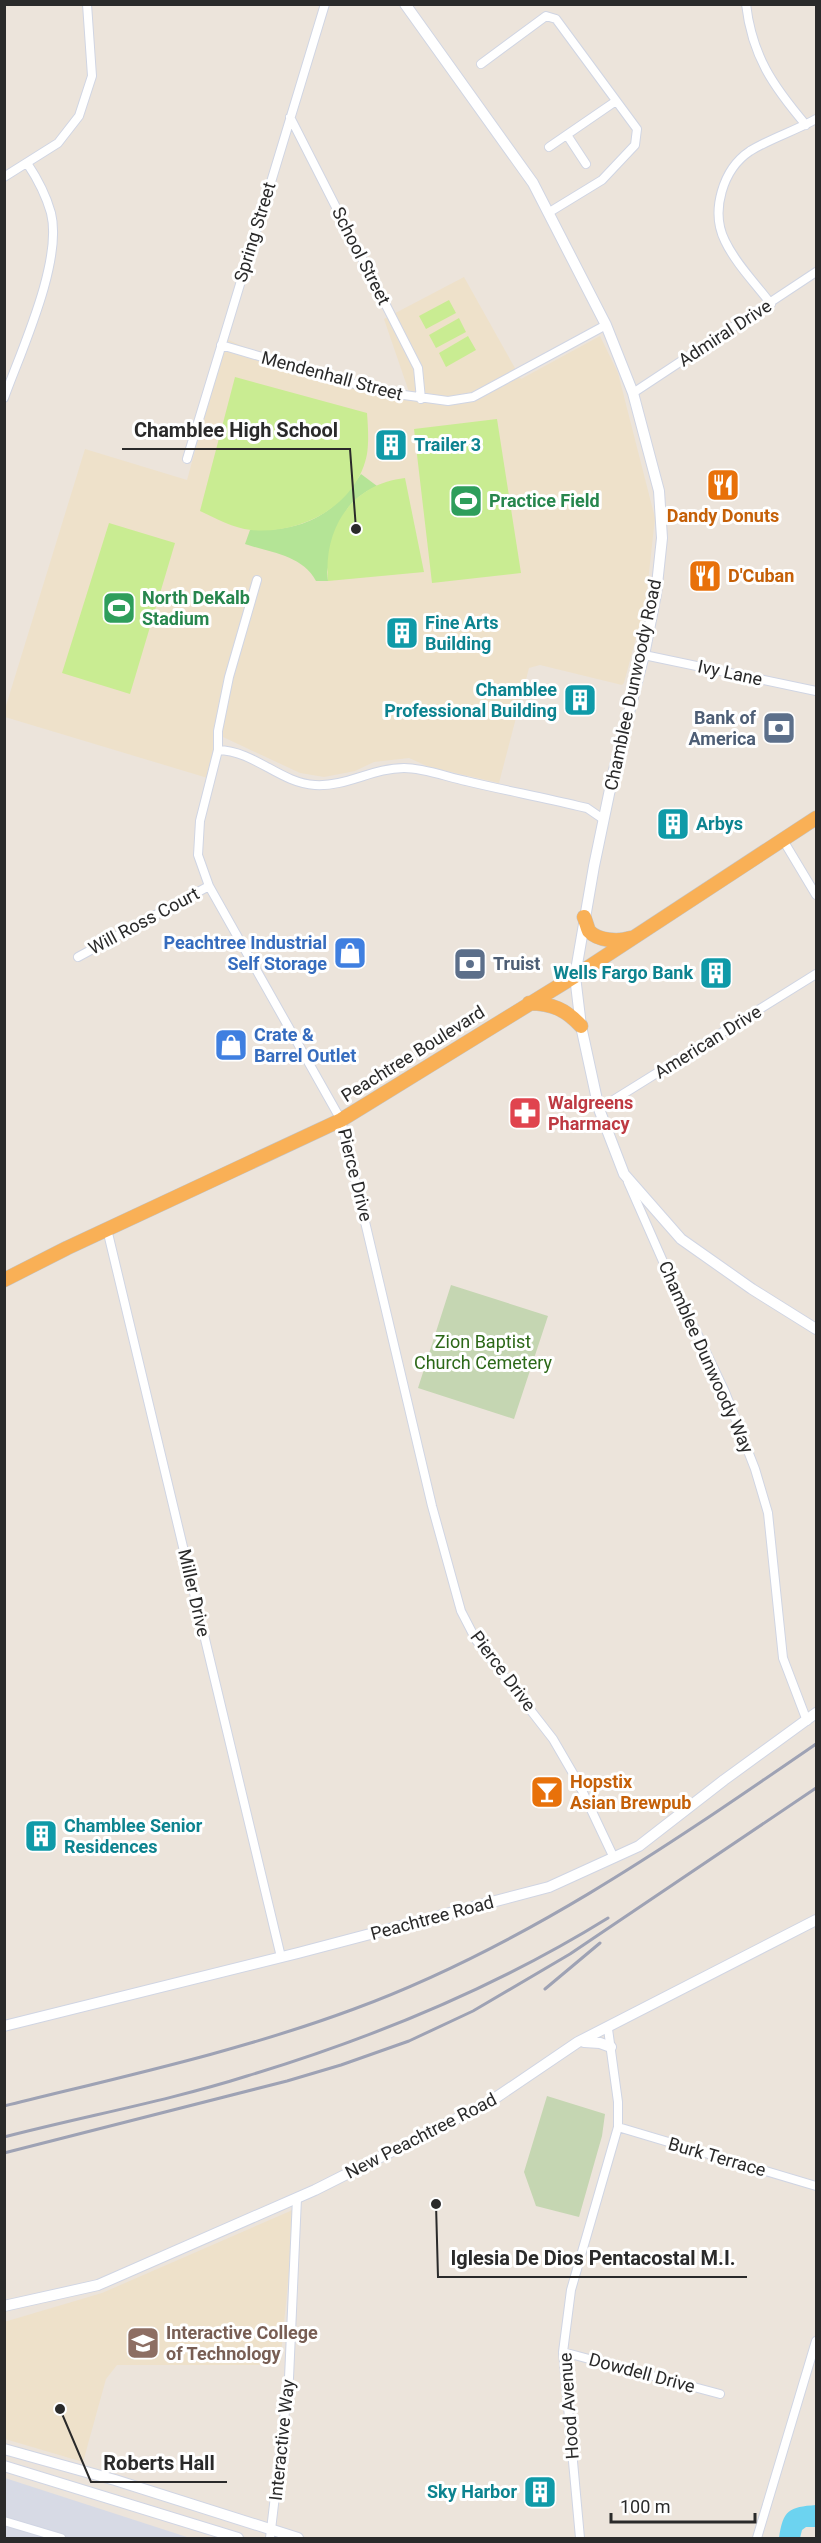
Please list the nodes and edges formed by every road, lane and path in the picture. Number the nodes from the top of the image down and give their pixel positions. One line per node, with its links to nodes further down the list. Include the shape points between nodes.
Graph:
1 (87, 4): 12 (street, via 92,76 78,116 58,143)
2 (326, 4): 7 (street, Spring Street)
3 (405, 4): 15 (street, Chamblee Dunwoody Road, via 526,173)
4 (746, 4): 9 (street, via 748,24 767,75)
5 (481, 64): 6 (street, via 546,16 556,19)
6 (616, 101): 10 (street); 15 (street, via 637,129 635,146 602,180)
7 (290, 117): 19 (street, Spring Street); 22 (street, School Street, via 418,368)
8 (816, 119): 9 (street)
9 (806, 125): 17 (street, via 749,152 731,169 721,190 719,208 724,238)
10 (567, 135): 11 (street); 13 (street)
11 (549, 147)
12 (27, 163): 14 (street); 21 (street, via 51,214 50,266)
13 (586, 164)
14 (4, 177)
15 (548, 213): 18 (street, Chamblee Dunwoody Road)
16 (816, 272): 17 (street, Admiral Drive)
17 (771, 304): 20 (street, Admiral Drive)
18 (606, 325): 20 (street, Chamblee Dunwoody Road); 22 (street, Mendenhall Street, via 473,397 448,401)
19 (221, 345): 22 (street, Mendenhall Street, via 382,392); 23 (street, Spring Street)
20 (633, 393): 25 (street, Chamblee Dunwoody Road, via 659,491 662,538)
21 (4, 398)
22 (421, 399)
23 (187, 459)
24 (257, 580): 27 (street, Pierce Drive, via 222,707)
25 (644, 655): 26 (street, Ivy Lane); 28 (street, Chamblee Dunwoody Road)
26 (816, 691)
27 (218, 750): 29 (street, via 250,757 291,779 314,785 332,785 372,772 408,768); 33 (street, Pierce Drive, via 203,803 199,836 198,855)
28 (607, 804): 29 (street); 31 (street, Chamblee Dunwoody Road)
29 (587, 808): 31 (street)
30 (816, 818): 32 (highway, Peachtree Boulevard)
31 (603, 819): 35 (street, Chamblee Dunwoody Road)
32 (783, 840): 34 (street); 36 (highway, Peachtree Boulevard)
33 (209, 886): 37 (street, Will Ross Court); 43 (street, Pierce Drive)
34 (816, 895)
35 (584, 917): 36 (highway, via 595,936 624,940); 39 (street, Chamblee Dunwoody Road)
36 (638, 935): 39 (highway, Peachtree Boulevard)
37 (78, 957)
38 (816, 974): 42 (street, American Drive)
39 (575, 976): 40 (highway, Peachtree Boulevard); 41 (street, Chamblee Dunwoody Road)
40 (529, 1003): 41 (highway, via 558,1006); 43 (highway, Peachtree Boulevard)
41 (581, 1026): 42 (street, Chamblee Dunwoody Road)
42 (599, 1109): 44 (street, Chamblee Dunwoody Road)
43 (341, 1120): 45 (highway, Peachtree Boulevard); 50 (street, Pierce Drive, via 432,1506 461,1611 476,1640 553,1738)
44 (624, 1174): 47 (street, Chamblee Dunwoody Road, via 681,1239); 49 (street, Chamblee Dunwoody Way, via 725,1392 755,1469 768,1513 783,1658)
45 (107, 1229): 46 (highway, Peachtree Boulevard); 52 (street, Miller Drive)
46 (4, 1280)
47 (816, 1329)
48 (816, 1713): 49 (street, Peachtree Road)
49 (807, 1721): 50 (street, Peachtree Road, via 639,1846)
50 (614, 1858): 52 (street, Peachtree Road, via 549,1887)
51 (816, 1920): 54 (street, New Peachtree Road)
52 (281, 1958): 53 (street, Peachtree Road)
53 (4, 2026)
54 (608, 2029): 55 (street, New Peachtree Road); 56 (street, Hood Avenue)
55 (578, 2042): 56 (street); 59 (street, New Peachtree Road, via 488,2103)
56 (611, 2048): 57 (street, Hood Avenue)
57 (618, 2127): 58 (street, Burk Terrace); 62 (street, Hood Avenue, via 571,2290)
58 (816, 2186)
59 (297, 2198): 60 (street, New Peachtree Road, via 98,2285); 67 (street, Interactive Way, via 289,2378)
60 (4, 2306)
61 (816, 2341): 72 (street)
62 (563, 2352): 63 (street, Dowdell Drive); 71 (street, Hood Avenue)
63 (720, 2394)
64 (4, 2449): 67 (street, via 115,2480)
65 (4, 2466): 69 (street)
66 (4, 2521): 68 (street)
67 (270, 2534): 70 (street)
68 (61, 2538)
69 (238, 2538)
70 (298, 2538)
71 (580, 2538)
72 (758, 2538)

